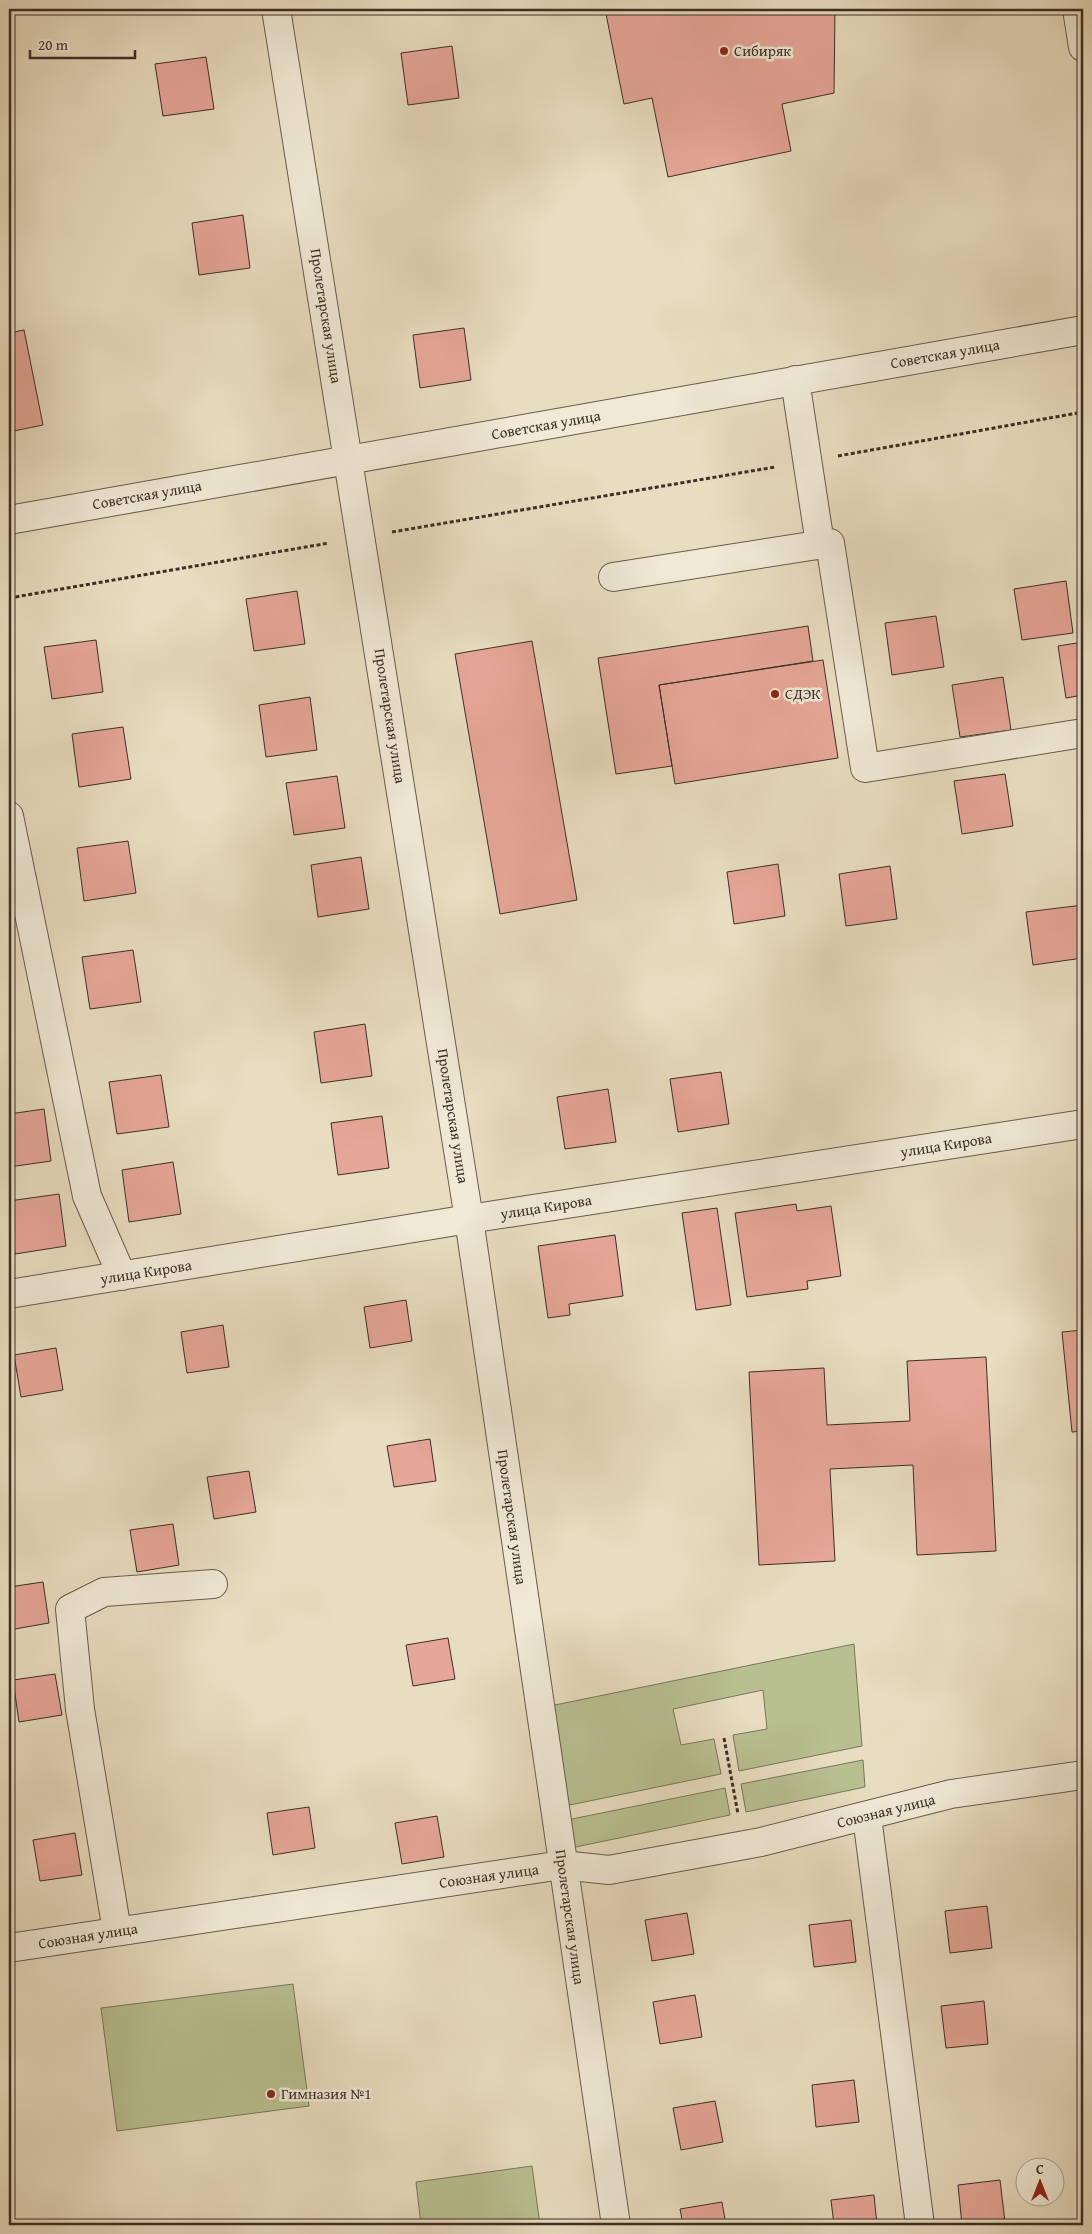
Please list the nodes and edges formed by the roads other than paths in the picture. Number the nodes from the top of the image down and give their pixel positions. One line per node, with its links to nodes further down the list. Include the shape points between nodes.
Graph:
1 (276, 9): 6 (street, Пролетарская улица)
2 (1077, 9): 3 (street)
3 (1083, 47)
4 (1083, 330): 5 (street, Советская улица)
5 (795, 380): 6 (street, Советская улица); 8 (street)
6 (350, 459): 7 (street, Советская улица); 13 (street, Пролетарская улица)
7 (9, 520)
8 (820, 544): 9 (street); 10 (street, via 830,543 864,768)
9 (612, 577)
10 (1083, 733)
11 (9, 816): 14 (street, via 87,1196)
12 (1083, 1124): 13 (street, улица Кирова)
13 (470, 1218): 14 (street, улица Кирова); 19 (street, Пролетарская улица)
14 (122, 1276): 15 (street, улица Кирова)
15 (9, 1294)
16 (213, 1584): 20 (street, via 104,1592 70,1609 80,1709)
17 (1083, 1775): 18 (street, Союзная улица, via 951,1794)
18 (867, 1817): 19 (street, Союзная улица, via 744,1845 609,1870); 23 (street)
19 (562, 1865): 20 (street, Союзная улица); 22 (street, Пролетарская улица)
20 (117, 1931): 21 (street, Союзная улица)
21 (9, 1948)
22 (616, 2225)
23 (920, 2225)

